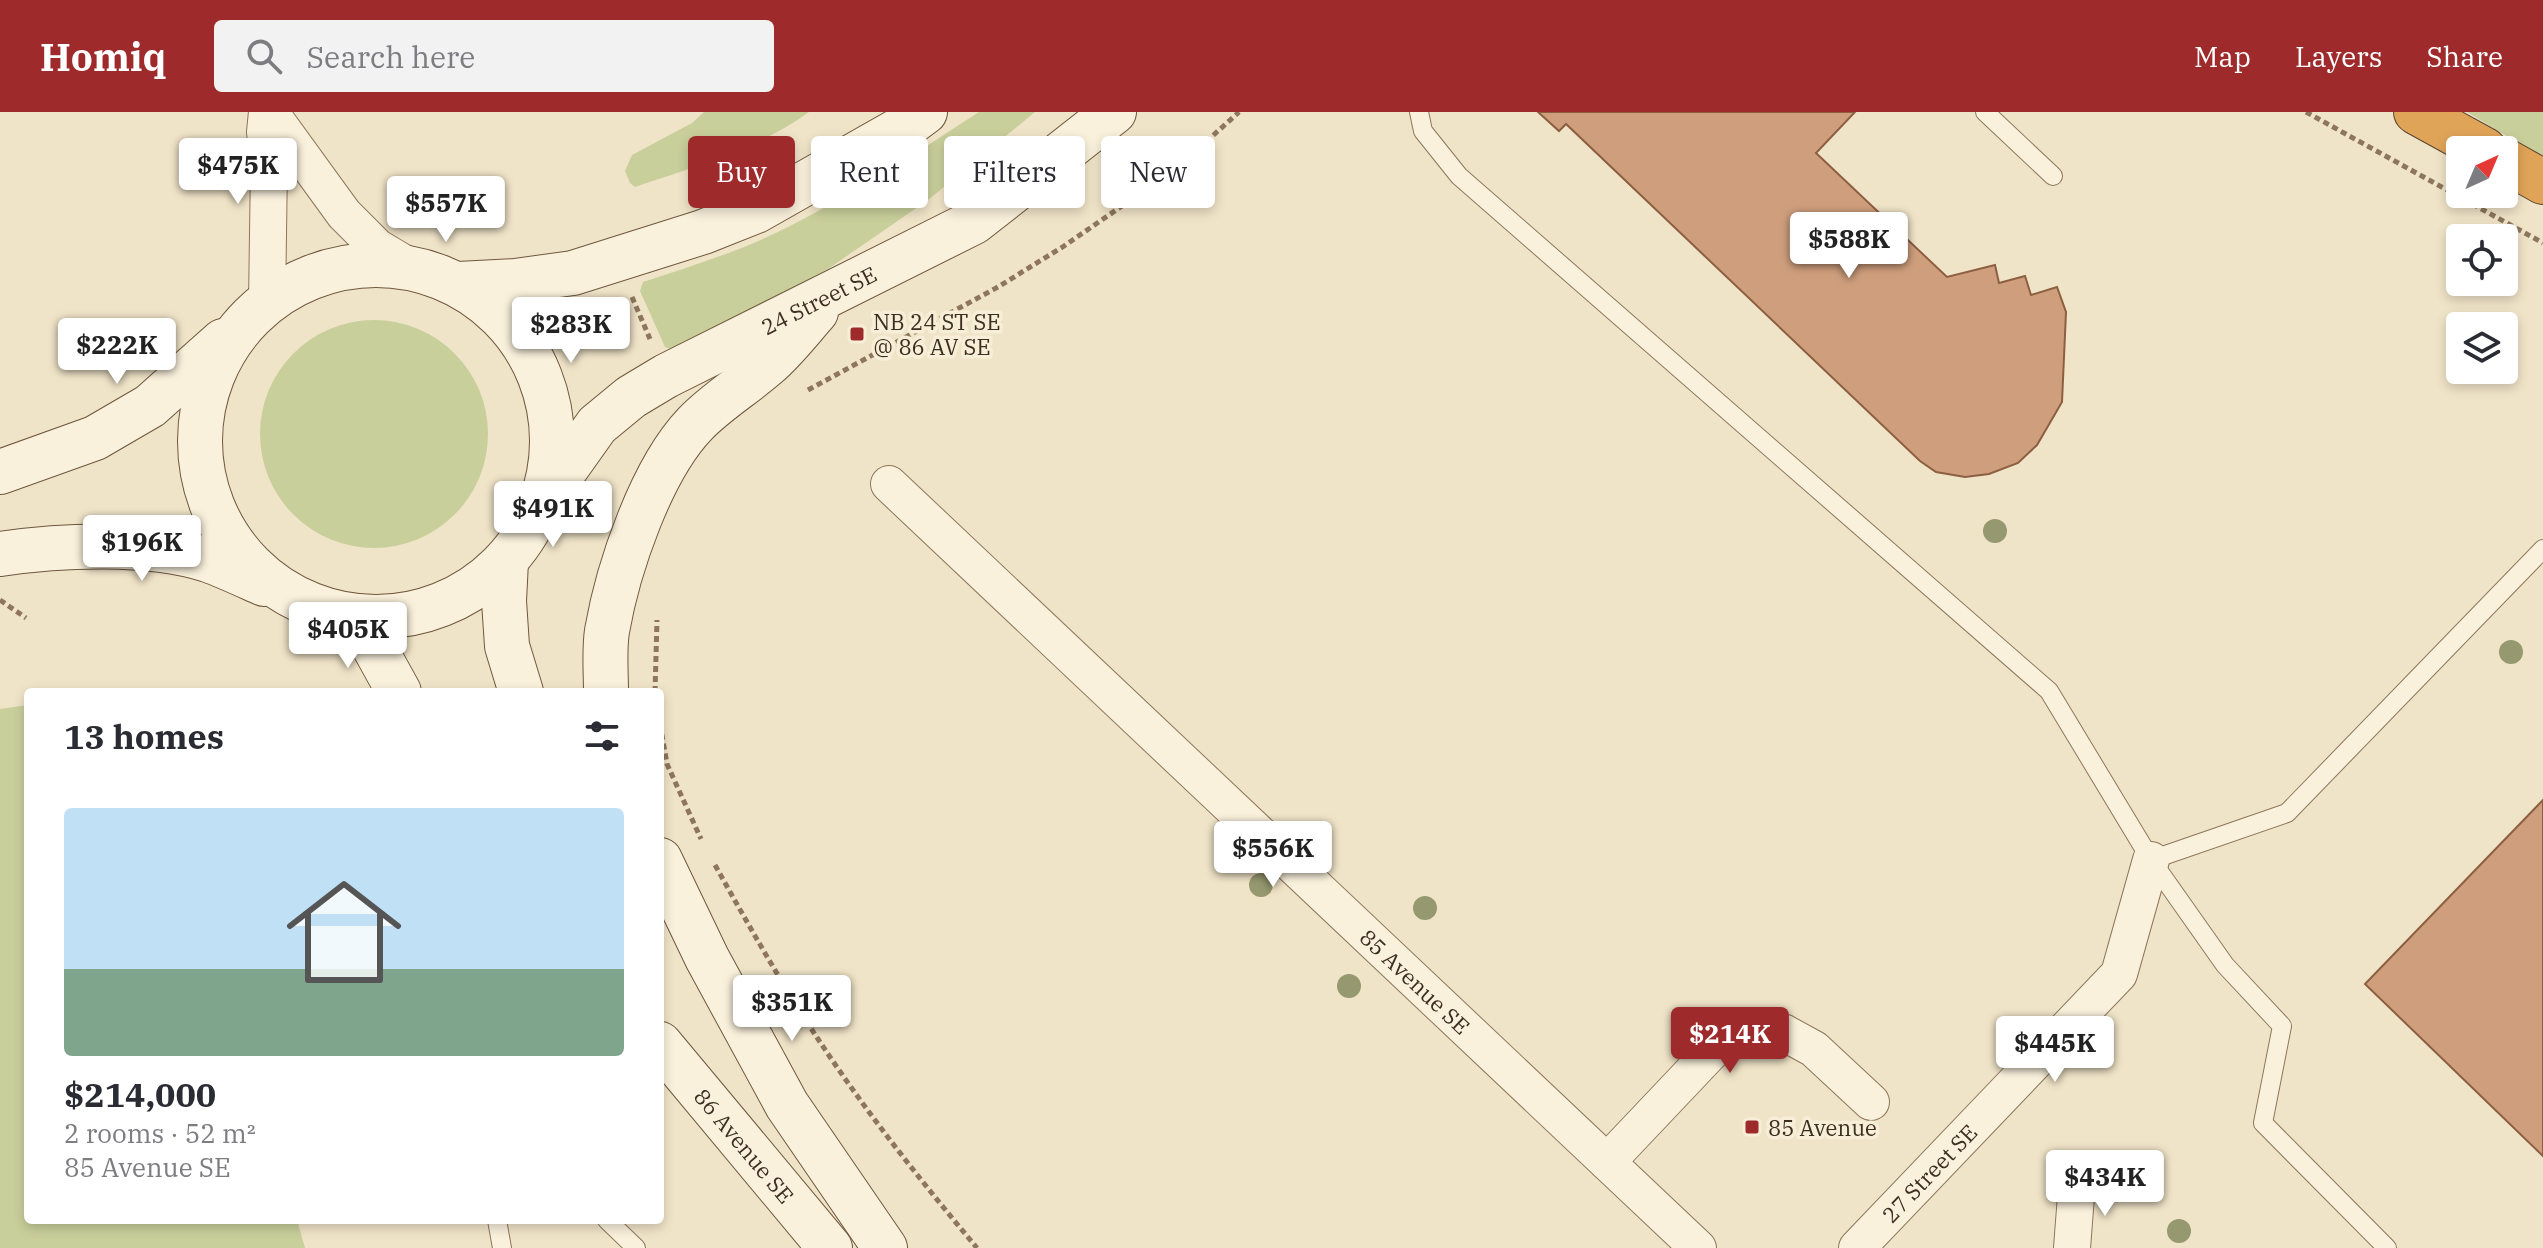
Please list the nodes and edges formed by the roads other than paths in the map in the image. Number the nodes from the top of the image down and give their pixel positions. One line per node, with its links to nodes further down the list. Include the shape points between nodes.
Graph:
1 (269, 112): 11 (street, via 344,214 377,247); 14 (street)
2 (925, 112): 12 (main road, via 756,211 703,232 573,273)
3 (1114, 112): 13 (main road, 24 Street SE, via 974,222)
4 (1419, 112): 26 (lane, via 1423,131 1459,176 2049,691)
5 (1985, 112): 9 (lane)
6 (2416, 112): 7 (highway)
7 (2460, 136)
8 (2518, 168): 10 (highway)
9 (2053, 176)
10 (2543, 182)
11 (412, 268): 12 (main road); 14 (main road, via 369,264 331,270 287,288)
12 (458, 284): 17 (main road, via 512,330 544,389 552,445)
13 (834, 293): 17 (main road, 24 Street SE, via 631,397 597,425); 25 (main road, via 767,365 694,425 669,456 624,564 607,633)
14 (257, 312): 15 (main road, via 150,406 95,438); 21 (main road, via 215,368 204,400 200,461 222,527 256,571)
15 (0, 472)
16 (889, 484): 30 (street, 85 Avenue SE)
17 (542, 503): 20 (main road, 24 Street SE)
18 (2543, 549): 26 (lane, via 2287,813)
19 (0, 554): 21 (main road, via 78,547 171,552 207,560)
20 (506, 561): 22 (main road, via 475,588 440,606 409,615); 24 (main road, via 507,646)
21 (285, 592): 22 (main road)
22 (357, 616): 23 (main road)
23 (397, 688)
24 (520, 688)
25 (606, 688)
26 (2151, 860): 39 (street, 27 Street SE, via 2119,974); 41 (lane, via 2225,965 2282,1026 2263,1123)
27 (664, 868): 37 (main road, via 787,1105)
28 (664, 1049): 36 (main road, 86 Avenue SE)
29 (1871, 1102): 30 (street, via 1814,1049 1783,1032 1745,1030 1715,1048)
30 (1607, 1162): 38 (street, 85 Avenue SE)
31 (2077, 1183): 40 (street)
32 (498, 1224): 34 (lane)
33 (611, 1224): 35 (lane)
34 (502, 1248)
35 (636, 1248)
36 (830, 1248)
37 (885, 1248)
38 (1698, 1248)
39 (1857, 1248)
40 (2072, 1248)
41 (2387, 1248)

